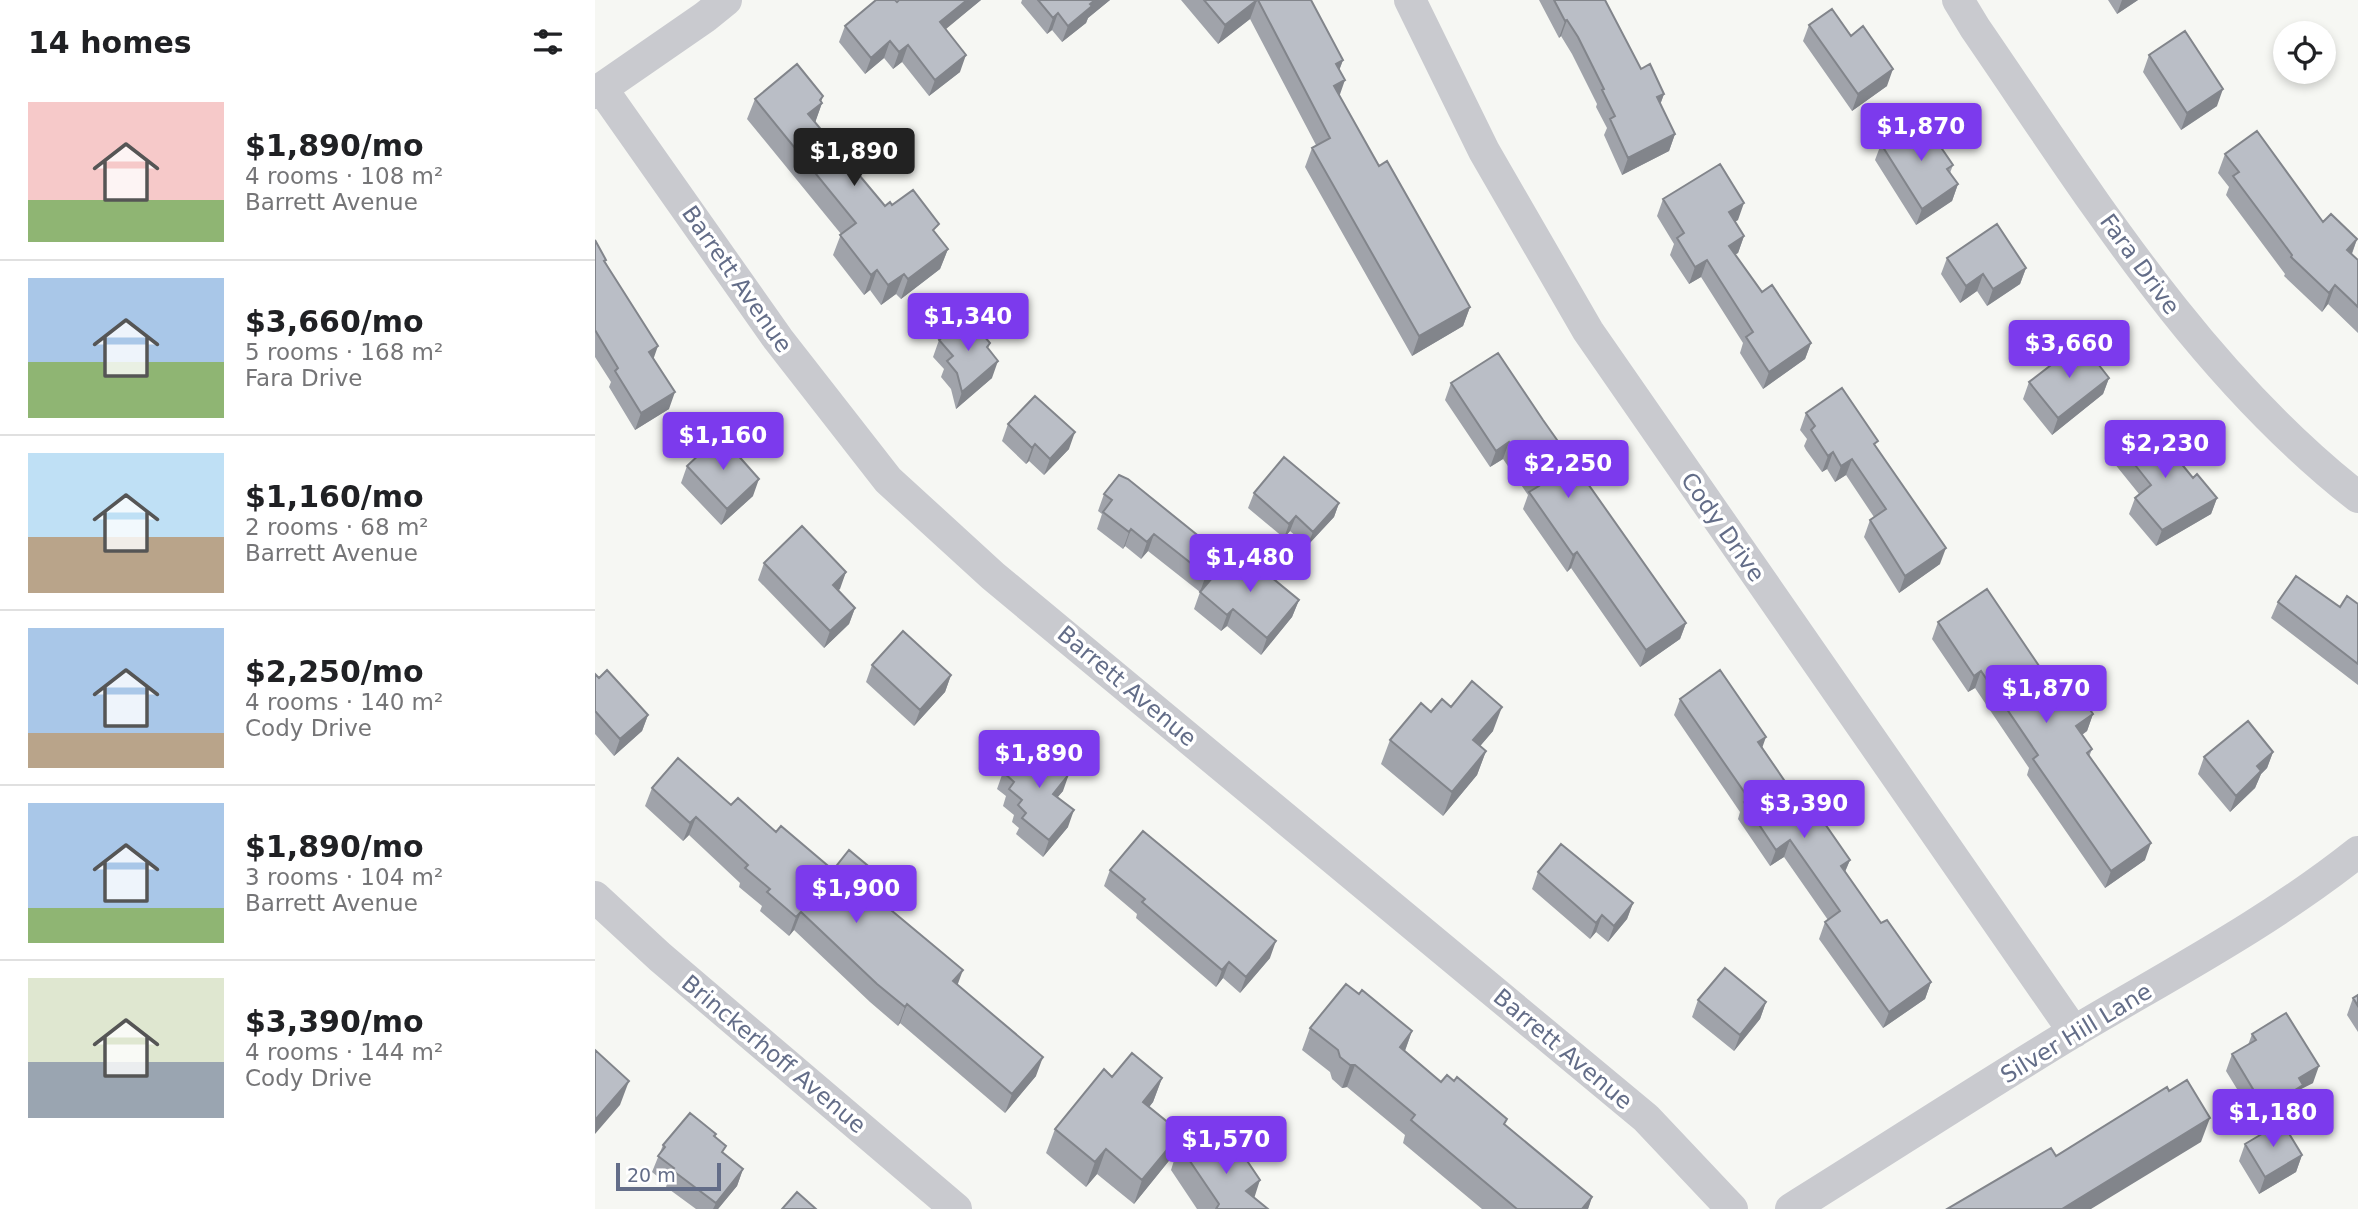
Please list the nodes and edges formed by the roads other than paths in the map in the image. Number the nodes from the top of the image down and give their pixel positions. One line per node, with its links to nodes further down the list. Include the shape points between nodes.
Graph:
1 (726, 0): 4 (street)
2 (1410, 0): 8 (street, Cody Drive, via 1484,152 1588,331)
3 (1958, 0): 5 (street, Fara Drive, via 2132,257 2191,332 2270,417)
4 (598, 91): 10 (street, Barrett Avenue, via 778,339 888,480 993,576 1646,1118)
5 (2358, 497)
6 (2358, 852): 8 (street, Silver Hill Lane, via 2252,928)
7 (595, 897): 9 (street, Brinckerhoff Avenue)
8 (2074, 1032): 11 (street, Silver Hill Lane)
9 (956, 1209)
10 (1732, 1209)
11 (1791, 1209)

